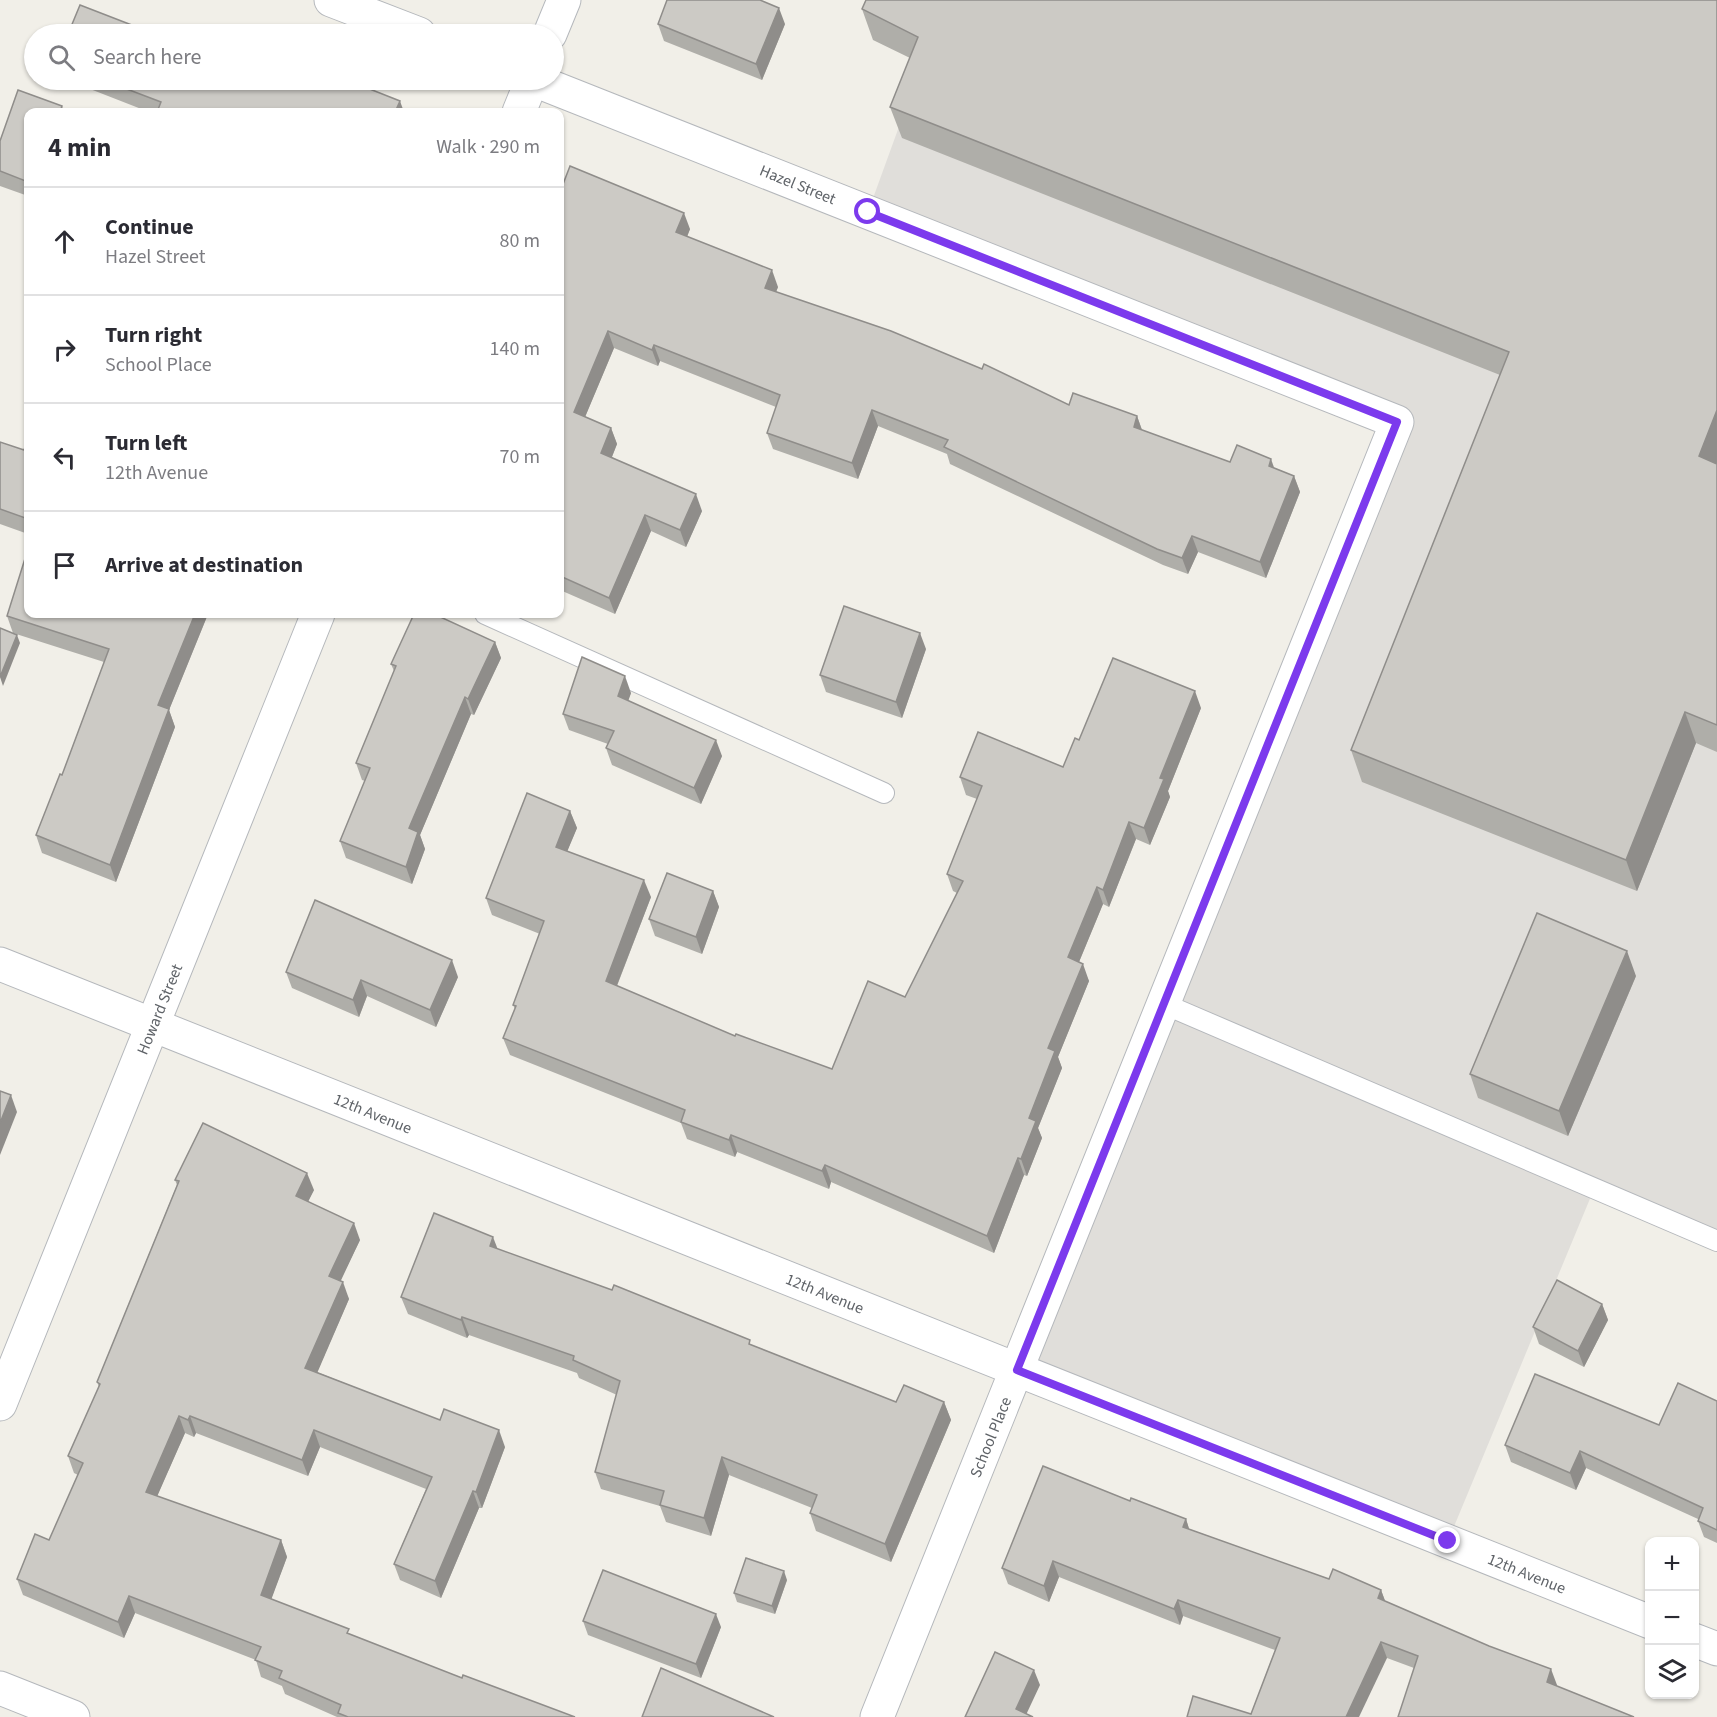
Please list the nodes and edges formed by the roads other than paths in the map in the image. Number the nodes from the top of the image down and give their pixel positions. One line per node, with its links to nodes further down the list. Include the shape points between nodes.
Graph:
1 (331, 0): 3 (street)
2 (564, 0): 4 (street)
3 (393, 24)
4 (554, 24)
5 (529, 90): 7 (street)
6 (558, 90): 8 (street, Hazel Street)
7 (521, 108)
8 (1397, 422): 13 (street, School Place)
9 (316, 618): 14 (street, Howard Street)
10 (494, 618): 11 (lane)
11 (884, 793)
12 (0, 964): 14 (street, 12th Avenue)
13 (1164, 1004): 15 (lane); 16 (street, School Place)
14 (152, 1025): 16 (street, 12th Avenue); 17 (street, Howard Street)
15 (1717, 1241)
16 (1017, 1370): 18 (street, 12th Avenue); 23 (street, School Place)
17 (0, 1404)
18 (1645, 1620)
19 (1699, 1641): 20 (street)
20 (1717, 1648)
21 (0, 1688): 22 (street)
22 (72, 1717)
23 (877, 1717)

